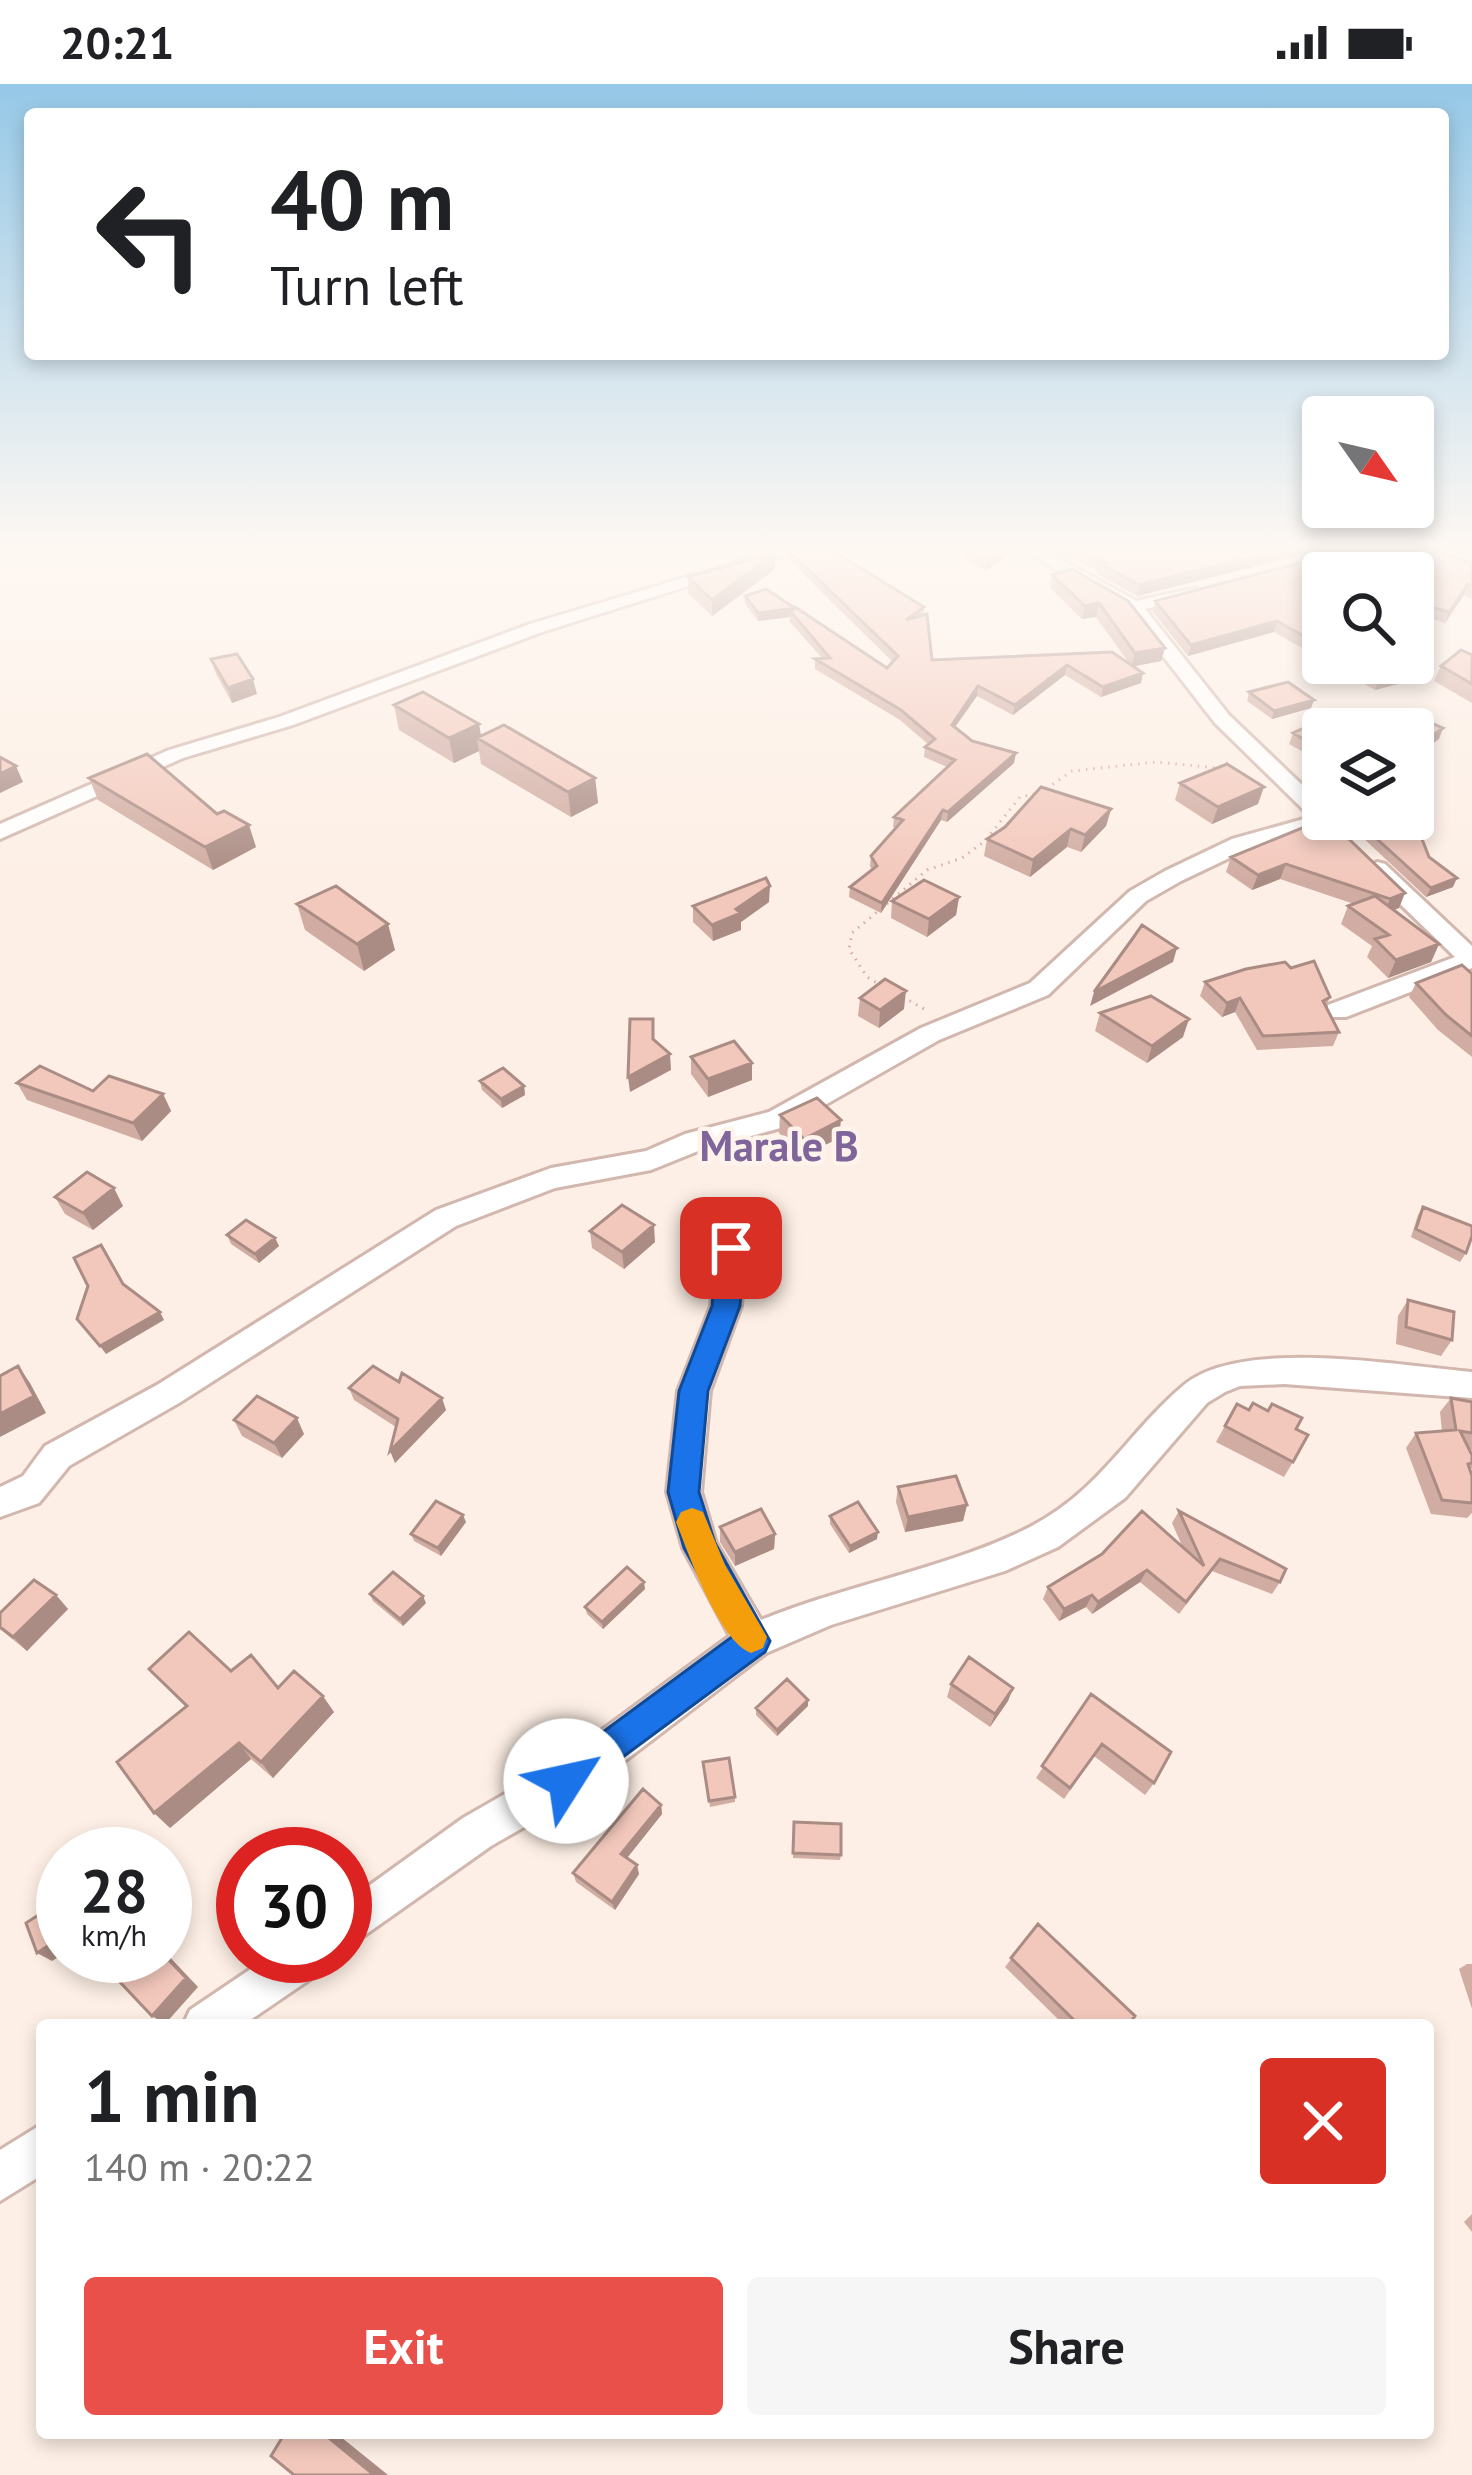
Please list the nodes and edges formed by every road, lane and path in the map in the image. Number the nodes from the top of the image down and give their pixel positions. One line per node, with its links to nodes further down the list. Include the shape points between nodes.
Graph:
1 (451, 660): 5 (street, via 176,754)
2 (1175, 660): 3 (street)
3 (1270, 767): 4 (street); 10 (path, via 1233,760 1218,768 1156,762 1072,771 1020,797 985,841 913,881 852,933 849,949 867,977)
4 (1302, 798)
5 (0, 832)
6 (1302, 833): 10 (street, via 1240,844 1173,876 1138,896 1039,989)
7 (1347, 840): 8 (street)
8 (1469, 952): 9 (street, via 1472,959)
9 (1337, 1011)
10 (950, 1024): 13 (street, via 778,1119 651,1160 551,1178 446,1218 57,1456 49,1475)
11 (731, 1248): 14 (street, via 726,1306 694,1391 683,1492 706,1560)
12 (1472, 1385): 14 (street, via 1237,1373 1196,1394 1113,1488 1046,1536)
13 (0, 1502)
14 (753, 1641): 15 (street, via 566,1781 477,1832)
15 (372, 1908)
16 (267, 1983): 17 (street)
17 (214, 2019)
18 (36, 2151): 19 (street)
19 (0, 2178)

